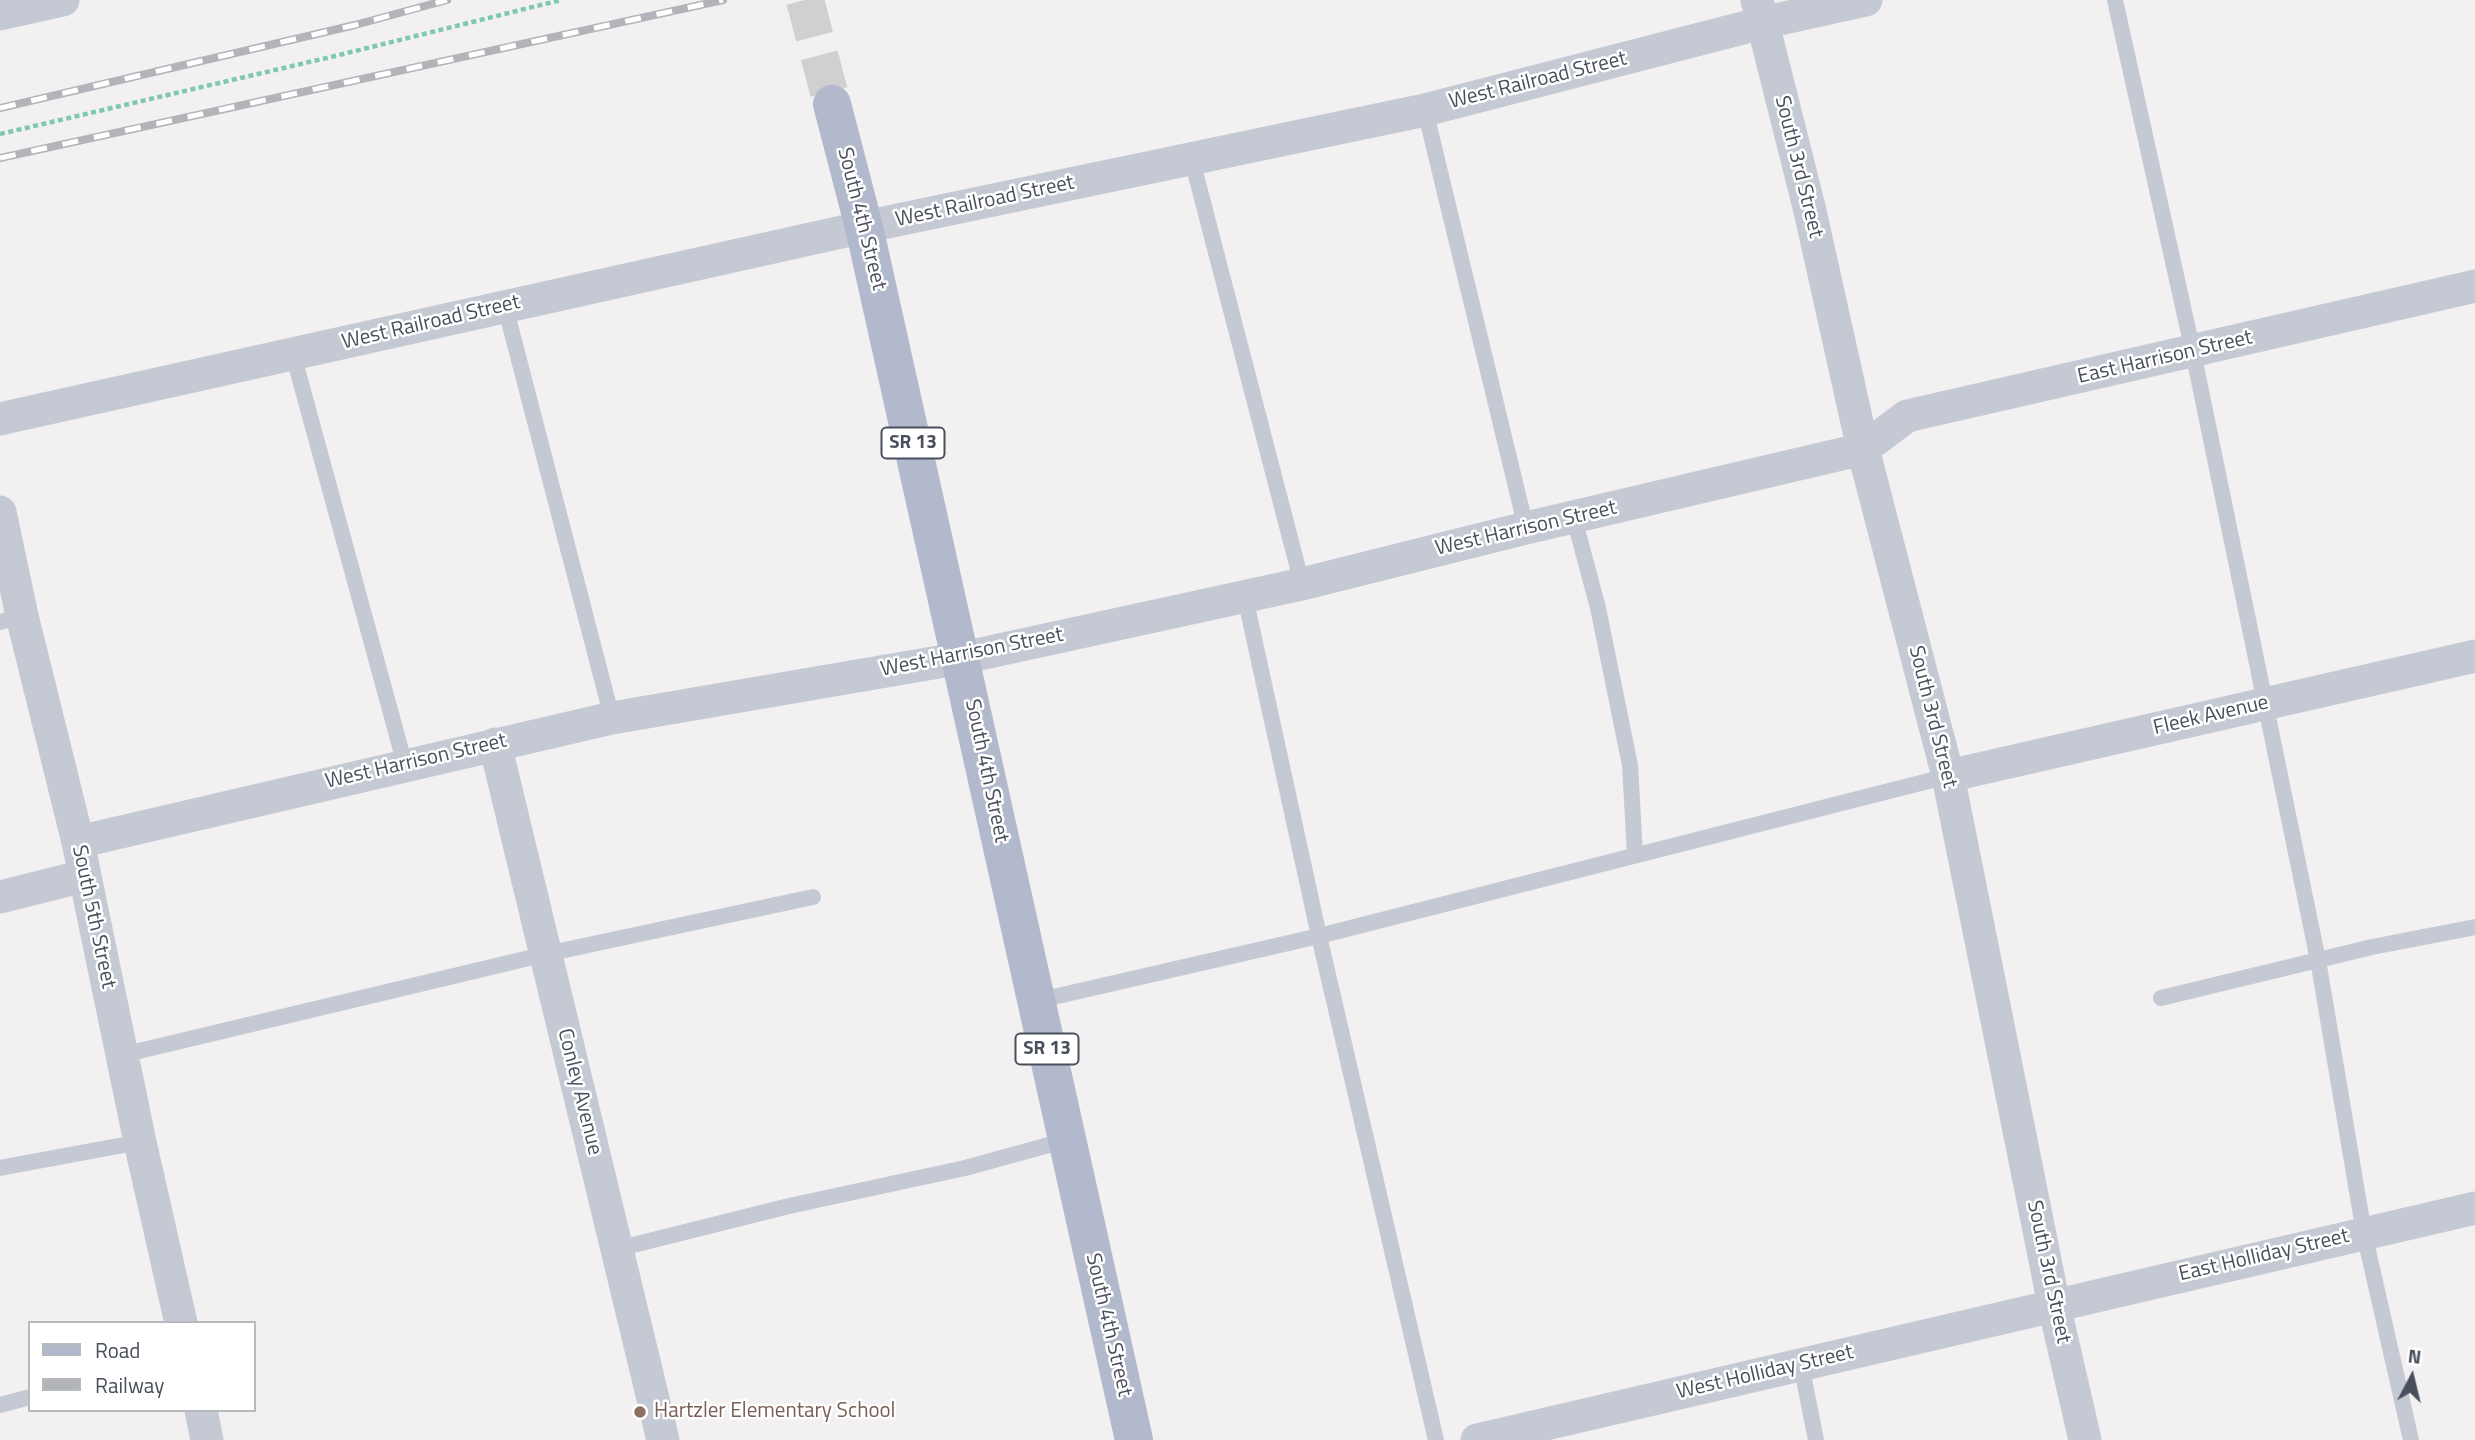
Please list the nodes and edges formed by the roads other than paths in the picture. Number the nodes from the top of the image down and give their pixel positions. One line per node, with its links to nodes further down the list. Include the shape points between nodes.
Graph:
1 (63, 0): 5 (street)
2 (1866, 0): 4 (street, West Railroad Street)
3 (2115, 0): 12 (lane)
4 (1759, 11): 7 (street, West Railroad Street); 15 (street, South 3rd Street)
5 (0, 14)
6 (832, 104): 9 (main road, South 4th Street / SR 13)
7 (1425, 110): 8 (street, West Railroad Street); 18 (lane)
8 (1192, 160): 9 (street, West Railroad Street); 19 (lane)
9 (864, 227): 11 (street, West Railroad Street); 23 (main road, South 4th Street / SR 13)
10 (2475, 285): 12 (street, East Harrison Street)
11 (505, 306): 13 (street, West Railroad Street); 25 (lane)
12 (2193, 352): 15 (street, East Harrison Street, via 1907,416); 24 (lane)
13 (293, 354): 14 (street, West Railroad Street); 27 (lane)
14 (0, 419)
15 (1864, 449): 17 (street, West Harrison Street); 28 (street, South 3rd Street)
16 (0, 512): 21 (street, South 5th Street)
17 (1574, 518): 18 (street, West Harrison Street); 30 (lane, via 1598,608 1630,765)
18 (1526, 528): 19 (street, West Harrison Street)
19 (1302, 584): 20 (street, West Harrison Street)
20 (1245, 597): 23 (street, West Harrison Street); 35 (lane)
21 (11, 619): 29 (street, South 5th Street)
22 (2475, 656): 24 (street, Fleek Avenue)
23 (962, 658): 25 (street, West Harrison Street); 39 (main road, South 4th Street / SR 13)
24 (2265, 703): 28 (street, Fleek Avenue); 37 (lane)
25 (612, 718): 26 (street, West Harrison Street)
26 (495, 744): 27 (street, West Harrison Street); 36 (street, Conley Avenue)
27 (405, 765): 29 (street, West Harrison Street)
28 (1948, 776): 30 (lane); 47 (street, South 3rd Street)
29 (78, 842): 31 (street, South 5th Street)
30 (1635, 855): 35 (lane)
31 (84, 876): 32 (street); 40 (street, South 5th Street)
32 (0, 897)
33 (813, 897): 36 (lane)
34 (2475, 927): 37 (lane)
35 (1319, 936): 39 (lane); 56 (lane)
36 (546, 954): 40 (lane); 46 (street, Conley Avenue)
37 (2318, 960): 38 (lane); 45 (lane)
38 (2161, 998)
39 (1036, 1001): 41 (main road, South 4th Street / SR 13)
40 (122, 1055): 42 (street, South 5th Street)
41 (1067, 1140): 46 (lane); 55 (main road, South 4th Street / SR 13)
42 (140, 1142): 43 (lane); 48 (street, South 5th Street)
43 (0, 1168)
44 (2475, 1209): 45 (street, East Holliday Street)
45 (2364, 1233): 47 (street, East Holliday Street); 60 (lane)
46 (617, 1249): 54 (street, Conley Avenue)
47 (2054, 1305): 49 (street, West Holliday Street); 59 (street, South 3rd Street)
48 (181, 1321)
49 (1801, 1364): 57 (street, West Holliday Street); 58 (lane)
50 (28, 1398): 51 (lane)
51 (0, 1405)
52 (201, 1412): 53 (street)
53 (207, 1440)
54 (663, 1440)
55 (1134, 1440)
56 (1436, 1440)
57 (1477, 1440)
58 (1816, 1440)
59 (2085, 1440)
60 (2411, 1440)

